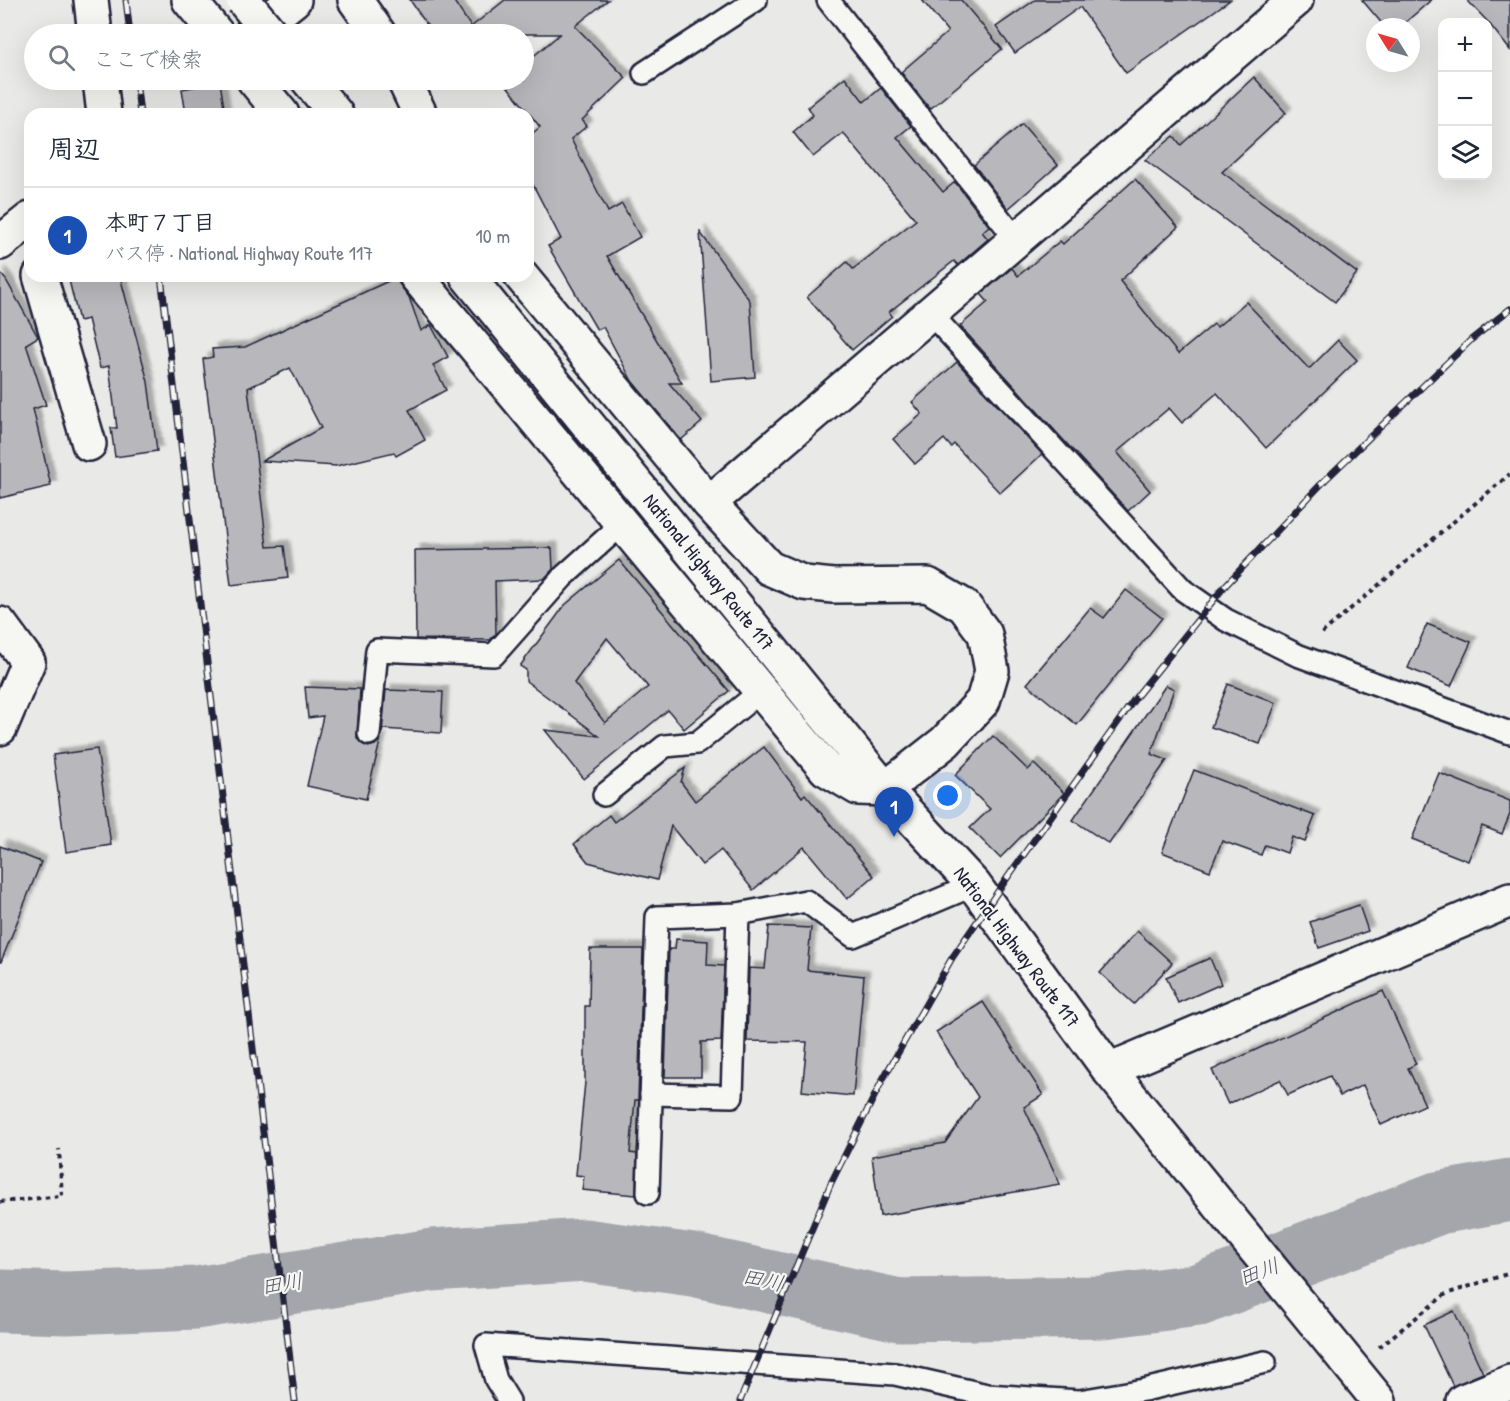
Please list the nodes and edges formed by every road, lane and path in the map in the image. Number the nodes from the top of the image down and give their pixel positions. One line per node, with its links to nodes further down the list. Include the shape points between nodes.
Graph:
1 (91, 0): 9 (main road)
2 (189, 0): 10 (main road)
3 (243, 0): 11 (main road, bridge)
4 (294, 0): 12 (main road)
5 (355, 0): 13 (main road)
6 (756, 0): 14 (lane)
7 (828, 0): 23 (lane)
8 (1296, 0): 23 (main road)
9 (94, 24)
10 (209, 24)
11 (263, 24)
12 (264, 24)
13 (372, 24)
14 (644, 73)
15 (101, 90): 19 (main road)
16 (262, 90): 20 (main road)
17 (316, 90): 21 (main road)
18 (409, 90): 22 (main road)
19 (103, 108)
20 (277, 108)
21 (331, 108)
22 (417, 108)
23 (1016, 239): 28 (main road)
24 (42, 282): 29 (main road)
25 (421, 282): 32 (main road)
26 (472, 282): 39 (main road, National Highway Route 117)
27 (526, 282): 31 (main road)
28 (930, 314): 31 (main road); 34 (lane, via 1183,590 1226,620)
29 (89, 444)
30 (1510, 474): 34 (path)
31 (709, 503): 39 (main road, via 769,567 804,584 928,585 964,606 986,634 992,671 983,701 945,742)
32 (621, 525): 35 (main road); 38 (lane, via 563,577 494,655 377,650)
33 (0, 624): 36 (main road, via 28,662)
34 (1297, 655): 37 (lane)
35 (761, 691): 39 (main road, via 826,769 858,788); 40 (lane, via 697,743 664,746)
36 (0, 728)
37 (1510, 733)
38 (369, 734)
39 (885, 789): 41 (main road, National Highway Route 117)
40 (604, 795)
41 (974, 885): 43 (lane, via 853,936 806,901); 44 (main road, National Highway Route 117)
42 (1510, 900): 44 (main road)
43 (738, 914): 45 (lane, via 657,916); 45 (lane, via 732,1096)
44 (1109, 1070): 51 (main road, National Highway Route 117)
45 (651, 1094): 47 (lane)
46 (59, 1149): 48 (path, via 62,1196)
47 (648, 1193)
48 (0, 1202)
49 (1510, 1273): 51 (path, via 1446,1294)
50 (1265, 1362): 53 (lane, via 1079,1401 987,1395 895,1374 486,1345 496,1380)
51 (1352, 1368): 54 (main road, National Highway Route 117)
52 (1510, 1382): 55 (main road)
53 (509, 1401)
54 (1378, 1401)
55 (1463, 1401)

